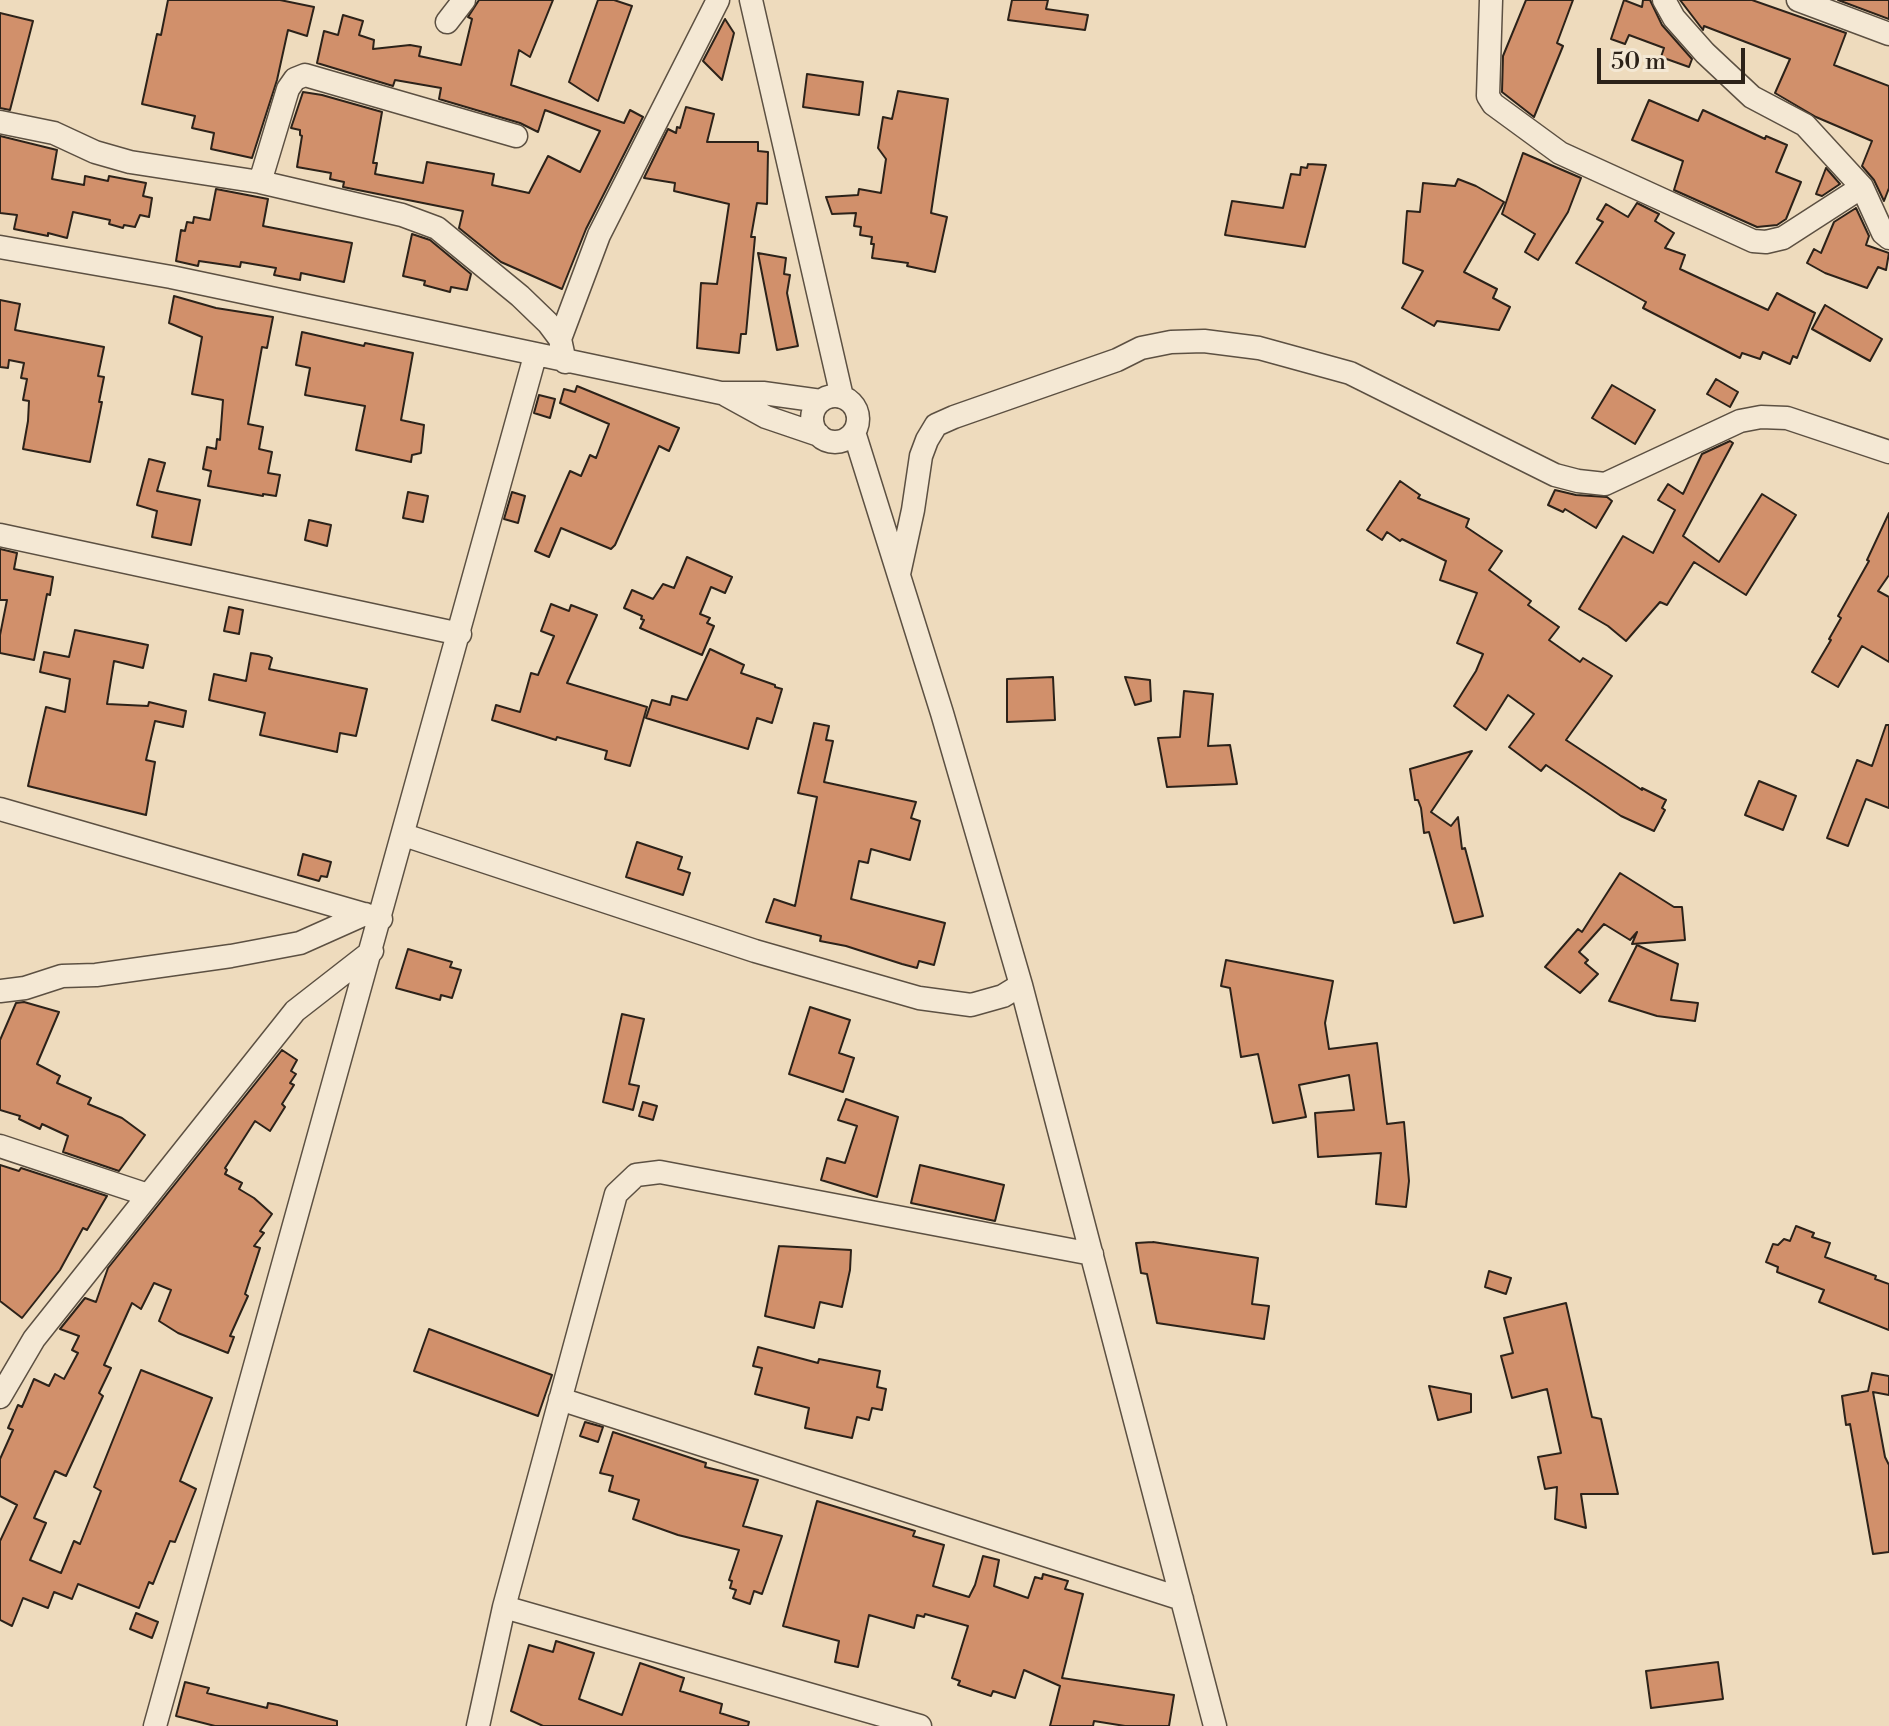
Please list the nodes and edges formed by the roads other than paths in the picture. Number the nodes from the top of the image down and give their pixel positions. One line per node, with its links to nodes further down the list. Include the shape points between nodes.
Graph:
1 (464, 0): 7 (street)
2 (718, 0): 15 (street, via 599,235)
3 (751, 0): 19 (street)
4 (1491, 0): 12 (street, via 1488,96 1560,153 1753,241 1783,238)
5 (1664, 0): 12 (street, via 1705,53 1752,97 1805,125)
6 (1798, 0): 8 (street)
7 (447, 22)
8 (1889, 34)
9 (0, 122): 11 (street, via 54,133 130,162)
10 (516, 136): 11 (street, via 305,75 288,89)
11 (260, 182): 15 (street, via 437,228 520,296)
12 (1862, 187): 13 (street)
13 (1889, 238)
14 (0, 247): 16 (street, via 171,277)
15 (560, 339): 17 (street)
16 (535, 356): 17 (street); 27 (street)
17 (565, 362): 18 (street)
18 (721, 393): 19 (street); 22 (street, via 766,417)
19 (832, 399): 20 (street, via 849,400 857,412); 22 (street, via 813,413)
20 (854, 432): 22 (street, via 833,441); 26 (street)
21 (1889, 434): 23 (street)
22 (819, 435)
23 (1866, 445): 24 (street); 26 (street, via 1787,418 1761,417 1740,421 1605,484 1578,481 1555,475 1350,373 1259,348 1171,342 1141,348 936,425 921,456)
24 (1889, 452)
25 (0, 535): 27 (street)
26 (898, 575): 32 (street)
27 (460, 634): 29 (street)
28 (0, 809): 30 (street)
29 (404, 835): 30 (street); 32 (street, via 755,951 919,998 971,1005)
30 (373, 917): 31 (street); 33 (street, via 300,943 62,976)
31 (372, 951): 35 (street, via 295,1011); 41 (street)
32 (1021, 985): 36 (street)
33 (0, 991)
34 (0, 1146): 35 (street)
35 (148, 1195): 37 (street, via 34,1339)
36 (1092, 1254): 38 (street, via 660,1172 636,1175 616,1194); 39 (street)
37 (0, 1397)
38 (560, 1399): 39 (street); 40 (street)
39 (1182, 1599): 44 (street)
40 (504, 1607): 42 (street); 43 (street)
41 (155, 1726)
42 (478, 1726)
43 (920, 1726)
44 (1215, 1726)

